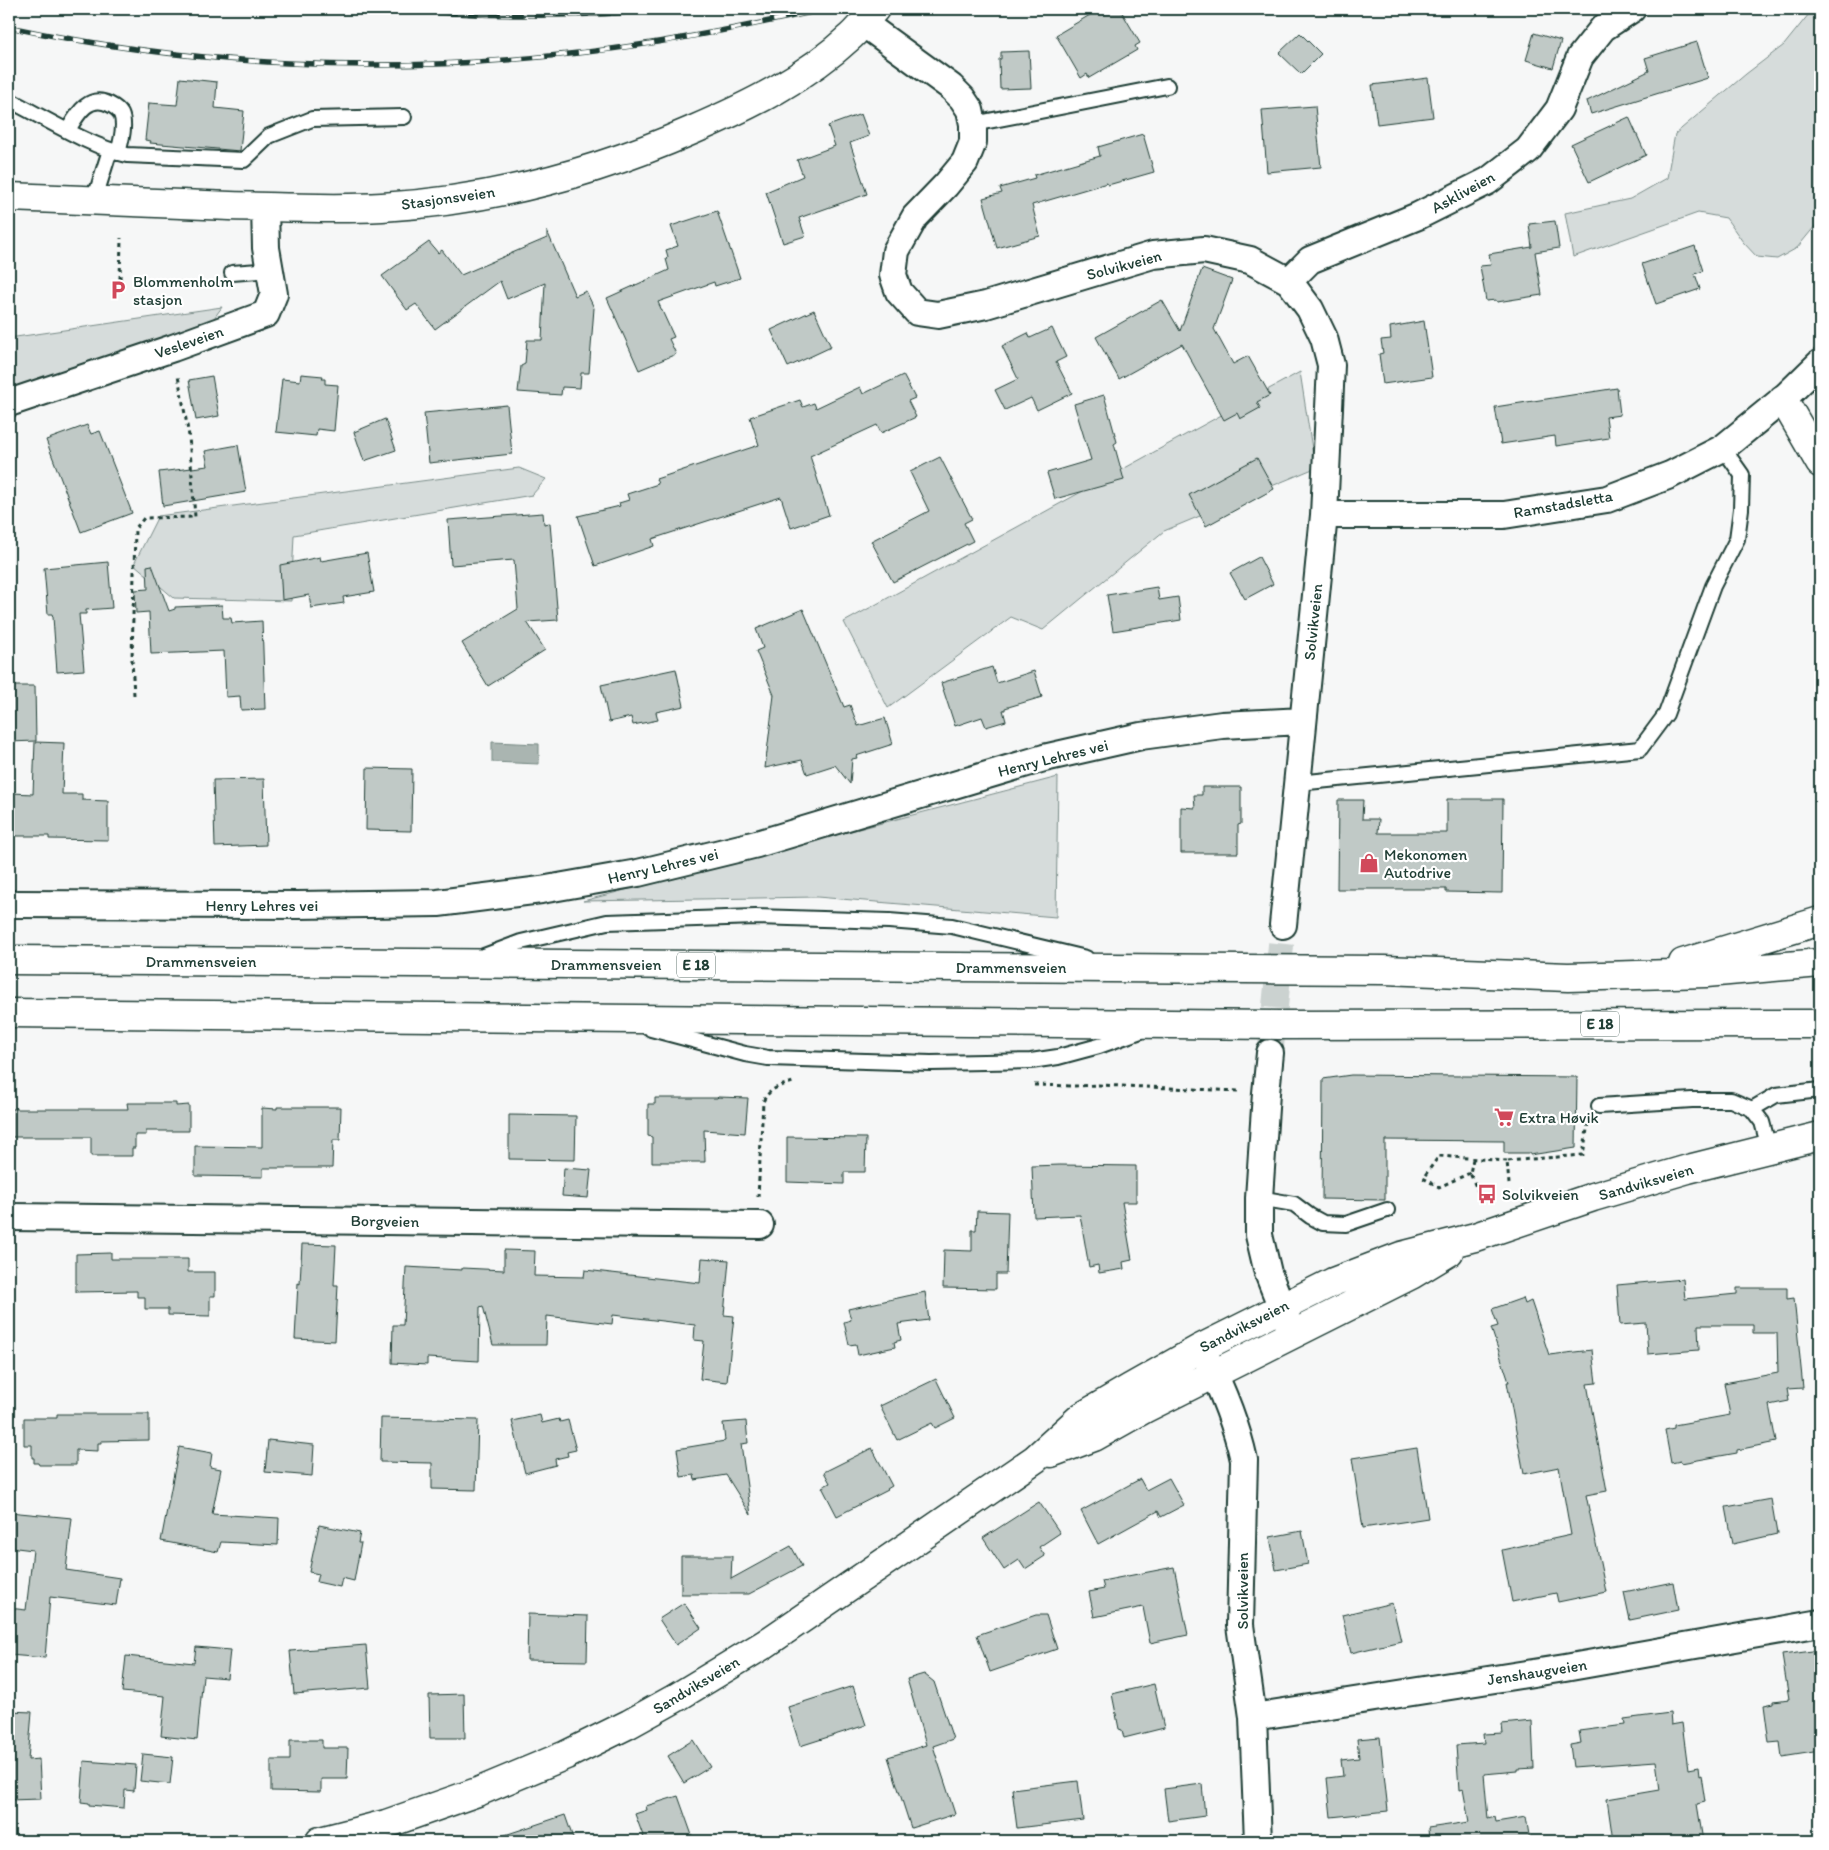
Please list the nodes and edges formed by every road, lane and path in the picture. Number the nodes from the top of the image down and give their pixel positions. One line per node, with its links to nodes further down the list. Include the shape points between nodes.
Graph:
1 (1632, 9): 16 (street, Askliveien, via 1603,28 1580,57 1559,109 1528,150 1488,181 1418,216 1310,260)
2 (866, 25): 6 (street, via 951,87 970,110); 11 (main road, Stasjonsveien, via 804,72 742,109 665,142 582,171 533,185 431,202 319,209)
3 (1167, 86): 6 (lane)
4 (9, 100): 7 (lane)
5 (404, 117): 8 (lane, via 312,119 269,136 244,160)
6 (974, 124): 16 (street, Solvikveien, via 973,142 965,162 915,217 896,251 893,275 899,292 918,312 938,315 986,305 1153,255 1204,250 1250,260)
7 (68, 130): 8 (lane); 8 (lane, via 87,104 101,101 111,105 120,112 123,121)
8 (114, 152): 10 (lane)
9 (9, 197): 10 (main road, Stasjonsveien)
10 (94, 201): 11 (main road, Stasjonsveien)
11 (265, 207): 13 (street, Vesleveien, via 266,248)
12 (120, 238): 15 (path)
13 (271, 270): 14 (lane); 17 (street, Vesleveien, via 274,294 266,314)
14 (232, 273)
15 (120, 279)
16 (1289, 281): 23 (street, Solvikveien, via 1310,309 1324,338 1331,365)
17 (172, 348): 20 (street, Vesleveien); 24 (path, via 189,436 195,517 144,518 135,529)
18 (1820, 363): 19 (street, Ramstadsletta)
19 (1783, 399): 21 (street, Ramstadsletta); 22 (main road)
20 (9, 403)
21 (1723, 448): 23 (street, Ramstadsletta, via 1670,475 1607,499 1504,515); 26 (lane, via 1742,475 1737,539 1713,586 1666,714 1640,749)
22 (1820, 463)
23 (1324, 515): 25 (street, Solvikveien)
24 (134, 695)
25 (1303, 720): 26 (street, Solvikveien); 27 (street, Henry Lehres vei, via 1222,725 1141,736 1044,758 757,844 638,874 541,890 429,903)
26 (1298, 783): 29 (street, Solvikveien)
27 (9, 904)
28 (1820, 921): 34 (main road, E 18)
29 (1283, 925)
30 (9, 960): 31 (main road, Drammensveien / E 18)
31 (464, 963): 33 (main road, Drammensveien / E 18); 33 (lane, via 521,942 607,922 756,917 952,926)
32 (1820, 963): 34 (main road, E 18, via 1706,973)
33 (1136, 968): 34 (main road, Drammensveien / E 18, via 1384,970 1568,977)
34 (1646, 974)
35 (9, 1014): 36 (main road, E 18)
36 (611, 1019): 37 (main road, E 18); 37 (lane, via 768,1058 931,1063 1030,1061 1058,1057)
37 (1163, 1024): 38 (main road, E 18)
38 (1820, 1024)
39 (1270, 1053): 51 (street)
40 (802, 1080): 54 (path, via 774,1088 763,1102 757,1210)
41 (1820, 1090): 43 (lane, via 1776,1095)
42 (1599, 1106): 43 (lane, via 1731,1100); 47 (path, via 1590,1114 1583,1155)
43 (1752, 1109): 45 (lane, via 1762,1122)
44 (1820, 1136): 45 (main road, Sandviksveien)
45 (1769, 1148): 55 (main road, Sandviksveien, via 1593,1197)
46 (1472, 1159): 47 (path); 48 (path); 48 (path, via 1439,1156 1423,1178 1439,1187)
47 (1507, 1161): 49 (path)
48 (1470, 1173): 50 (path)
49 (1509, 1184)
50 (1479, 1194)
51 (1259, 1198): 52 (lane, via 1294,1204 1322,1223 1346,1224); 56 (street, via 1259,1236)
52 (1387, 1210)
53 (9, 1217): 54 (street, Borgveien)
54 (760, 1225)
55 (1474, 1237): 56 (main road, Sandviksveien, via 1401,1256 1333,1282); 57 (main road, Sandviksveien, via 1411,1275)
56 (1281, 1307): 57 (street); 58 (main road, Sandviksveien)
57 (1292, 1334): 59 (main road, Sandviksveien)
58 (1201, 1348): 59 (street, Solvikveien); 60 (main road, Sandviksveien, via 1081,1417)
59 (1215, 1374): 60 (main road, Sandviksveien, via 1094,1437); 62 (street, Solvikveien, via 1238,1434 1244,1460 1240,1625)
60 (1036, 1460): 63 (main road, Sandviksveien, via 765,1644 629,1724 566,1755 480,1790 386,1824)
61 (1820, 1623): 62 (street, Jenshaugveien, via 1565,1668)
62 (1253, 1717): 64 (street, Solvikveien)
63 (320, 1841)
64 (1258, 1841)

